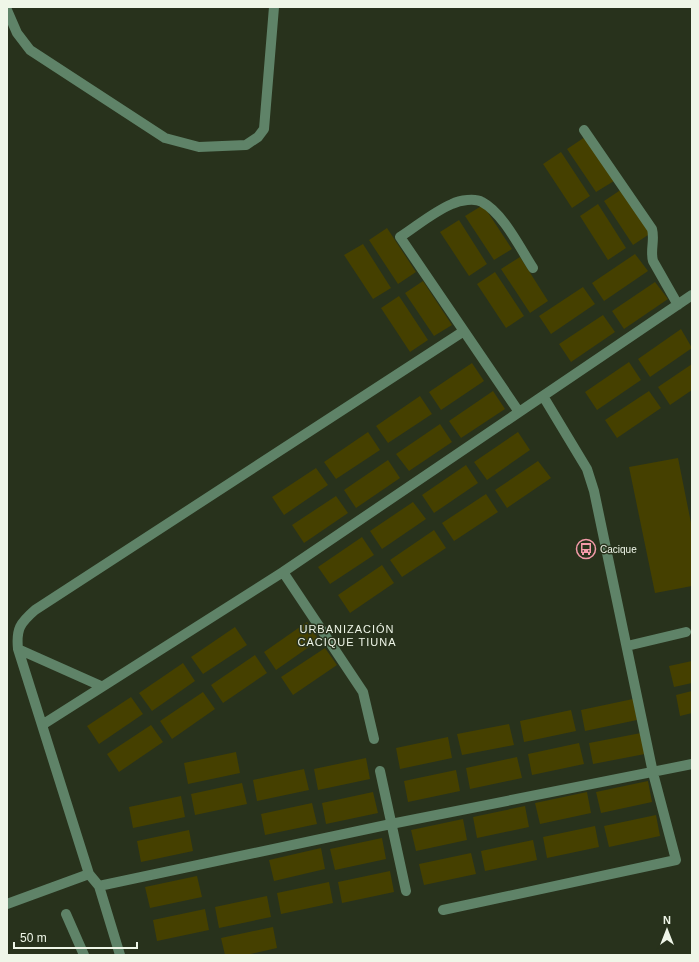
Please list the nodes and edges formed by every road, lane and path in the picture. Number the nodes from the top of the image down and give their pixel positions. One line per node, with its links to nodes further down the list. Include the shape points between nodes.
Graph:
1 (274, 7): 2 (street, via 264,129 246,145 199,147 164,138 30,50 17,33)
2 (7, 10)
3 (584, 130): 6 (street, via 652,229 653,261)
4 (533, 268): 7 (street, via 503,222 482,201 454,203 400,238)
5 (692, 295): 6 (street)
6 (678, 305): 8 (street)
7 (464, 331): 9 (street); 13 (street, via 35,610 22,621 17,638)
8 (543, 396): 9 (street); 12 (street, via 587,469)
9 (519, 412): 10 (street)
10 (283, 572): 14 (street); 16 (street, via 363,692)
11 (686, 632): 12 (street)
12 (627, 646): 19 (street)
13 (18, 649): 14 (street); 15 (street)
14 (101, 686): 15 (street)
15 (42, 725): 21 (street)
16 (374, 739)
17 (692, 764): 19 (street)
18 (380, 771): 20 (street)
19 (653, 773): 20 (street); 25 (street, via 676,860)
20 (391, 824): 22 (street); 23 (street)
21 (90, 874): 22 (street); 24 (street)
22 (99, 886): 28 (street)
23 (406, 891)
24 (7, 904)
25 (443, 910)
26 (66, 914): 27 (street)
27 (84, 955)
28 (120, 955)

